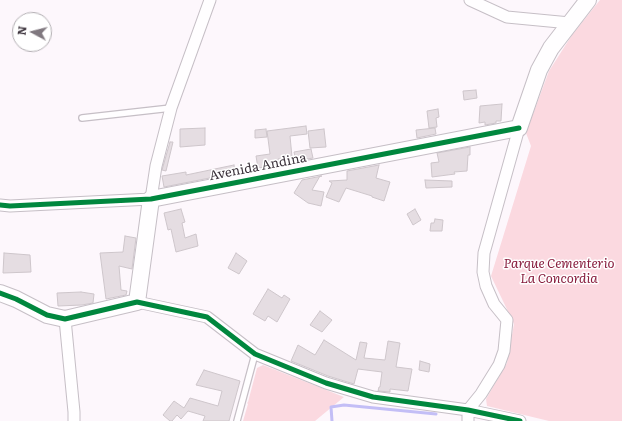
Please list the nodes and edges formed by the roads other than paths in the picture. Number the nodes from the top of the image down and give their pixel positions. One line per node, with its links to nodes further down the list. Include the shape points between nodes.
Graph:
1 (210, 0): 5 (street)
2 (470, 0): 4 (street, via 507,17)
3 (588, 0): 4 (street)
4 (570, 23): 7 (street, via 551,48 539,70)
5 (171, 108): 6 (lane); 8 (street, via 156,166)
6 (82, 118)
7 (519, 128): 8 (street, Avenida Andina); 14 (street, via 484,253 483,272 486,286 494,304 507,320 504,351 499,365)
8 (152, 199): 9 (street, Avenida Andina); 11 (street)
9 (0, 205)
10 (0, 293): 12 (street, via 47,315)
11 (137, 302): 12 (street); 13 (street, via 207,317)
12 (64, 319): 15 (street)
13 (255, 354): 14 (street, via 326,383 373,397); 16 (lane)
14 (468, 410): 17 (street); 18 (street)
15 (74, 421)
16 (237, 421)
17 (468, 421)
18 (520, 421)

